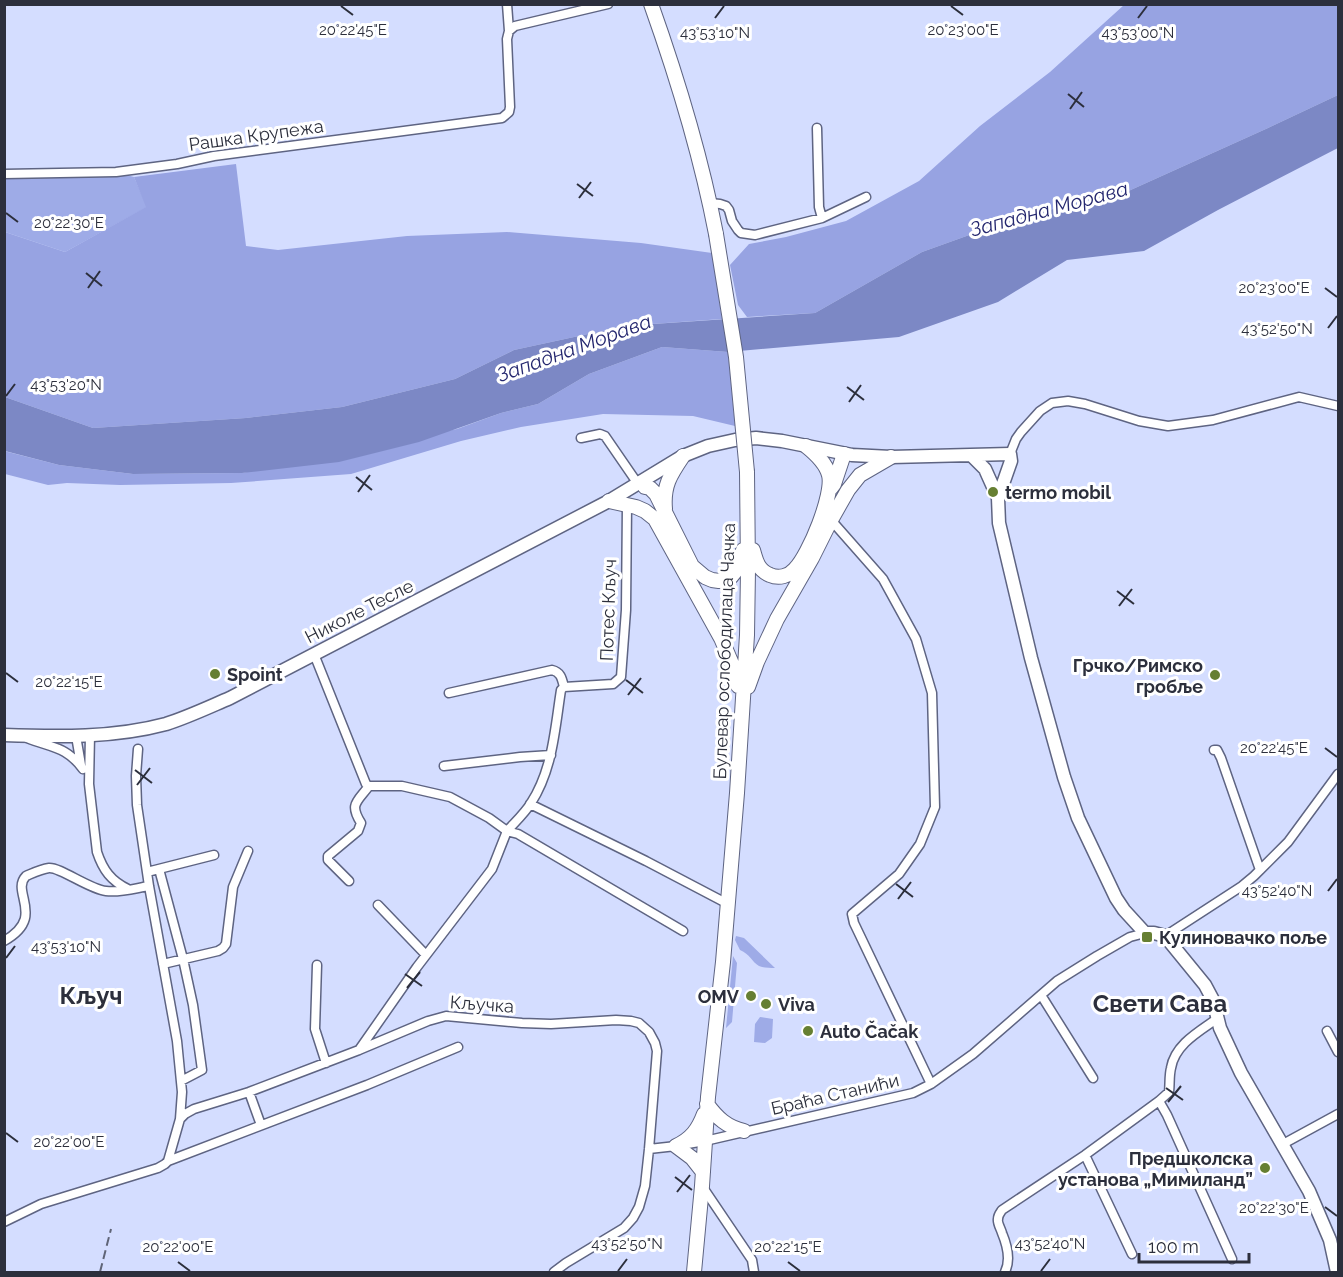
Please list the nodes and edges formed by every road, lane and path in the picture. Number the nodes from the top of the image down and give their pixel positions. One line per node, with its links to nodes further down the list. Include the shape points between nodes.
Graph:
1 (507, 4): 4 (street)
2 (608, 4): 4 (street, via 515,26)
3 (651, 4): 8 (main road, Булевар ослободилаца Чачка, via 679,85)
4 (509, 31): 6 (street, Рашка Крупежа, via 510,107 502,118 126,170)
5 (817, 128): 9 (street)
6 (4, 174)
7 (866, 197): 9 (street)
8 (710, 203): 9 (street, via 726,206 738,230 750,235); 26 (main road, Булевар ослободилаца Чачка, bridge, via 736,357 747,472)
9 (822, 218)
10 (1338, 406): 13 (street, via 1299,397 1212,420 1168,426 1085,404 1052,403 1021,432)
11 (581, 438): 18 (street, via 605,436)
12 (806, 446): 14 (street, Николе Тесле); 16 (street, Николе Тесле, via 756,438 708,446); 19 (main road, via 826,467)
13 (1010, 454): 15 (street, Николе Тесле); 21 (street)
14 (848, 455): 17 (street, Николе Тесле); 19 (main road); 20 (main road)
15 (971, 455): 17 (street, Николе Тесле); 21 (street, via 985,469)
16 (683, 456): 18 (street, Николе Тесле); 24 (main road, via 665,488)
17 (891, 457): 20 (main road, via 860,476)
18 (642, 483): 22 (street, Николе Тесле); 24 (main road, via 656,494)
19 (828, 490): 26 (main road, via 808,548 788,574 774,577 761,570)
20 (848, 490): 25 (main road)
21 (998, 498): 58 (street, via 999,523 1064,777 1078,818 1116,898)
22 (609, 501): 23 (main road); 27 (street, Николе Тесле)
23 (627, 505): 24 (main road); 28 (street, Потес Кључ, via 621,677 613,684)
24 (660, 515): 26 (main road, via 692,566 712,580 724,580 737,570); 30 (main road, via 721,638)
25 (831, 520): 30 (main road, via 777,619); 74 (street, via 883,579 916,639 932,693 935,807 920,844 899,874 852,914)
26 (748, 534): 30 (main road, Булевар ослободилаца Чачка)
27 (314, 654): 33 (street, Николе Тесле, via 188,716 165,724); 42 (street)
28 (564, 687): 29 (street, via 561,676 552,670); 37 (street)
29 (449, 693)
30 (743, 698): 55 (main road, Булевар ослободилаца Чачка)
31 (4, 735): 32 (street, Николе Тесле)
32 (22, 735): 34 (street, Николе Тесле); 39 (street, via 64,751)
33 (90, 735): 34 (street, Николе Тесле); 41 (street)
34 (76, 736): 39 (street)
35 (138, 749): 49 (street, via 137,805)
36 (1214, 750): 48 (street, via 1221,758)
37 (551, 755): 38 (street); 43 (street)
38 (444, 766)
39 (83, 769): 41 (street)
40 (1338, 774): 48 (street, via 1288,842)
41 (89, 784): 50 (street, via 97,852)
42 (369, 786): 44 (street, via 402,786 450,797); 51 (street, via 355,805 362,823 358,831 328,856)
43 (530, 804): 44 (street); 55 (street)
44 (507, 831): 57 (street); 61 (street, via 492,869)
45 (248, 851): 62 (street, via 233,887 223,948)
46 (214, 855): 47 (street)
47 (159, 869): 49 (street); 62 (street)
48 (1260, 870): 59 (street)
49 (147, 872): 52 (street)
50 (108, 875): 53 (street); 54 (street)
51 (350, 880)
52 (149, 886): 53 (street); 63 (street)
53 (128, 889): 54 (street)
54 (99, 890): 60 (street, via 55,869 26,876 21,884 26,917)
55 (728, 904): 77 (main road, Булевар ослободилаца Чачка)
56 (378, 905): 61 (street)
57 (683, 930)
58 (1145, 933): 59 (street); 65 (street, Браћа Станићи, via 1097,956)
59 (1165, 936): 66 (street, via 1205,985)
60 (4, 941)
61 (426, 955): 69 (street)
62 (183, 959): 63 (street); 73 (street, via 202,1070)
63 (163, 964): 73 (street)
64 (317, 965): 71 (street, via 315,1029)
65 (1041, 995): 72 (street); 74 (street, Браћа Станићи, via 973,1054)
66 (1218, 1018): 76 (street, via 1180,1048 1171,1066 1169,1092); 83 (street, via 1240,1073)
67 (1327, 1031): 70 (street)
68 (458, 1047): 80 (street)
69 (359, 1050): 71 (street, Кључка); 85 (street, Кључка, via 446,1016 532,1023 639,1023 649,1032 657,1050)
70 (1338, 1052)
71 (326, 1063): 75 (street, Кључка)
72 (1093, 1078)
73 (181, 1081): 79 (street)
74 (931, 1084): 81 (street, Браћа Станићи, via 913,1094)
75 (249, 1092): 79 (street, Кључка, via 194,1108); 80 (street)
76 (1159, 1101): 86 (street); 91 (street)
77 (707, 1104): 81 (main road, via 728,1126); 82 (main road, Булевар ослободилаца Чачка); 84 (main road, via 693,1135)
78 (1338, 1114): 83 (street)
79 (180, 1119): 87 (street)
80 (261, 1125): 87 (street)
81 (744, 1131): 82 (street, Браћа Станићи)
82 (705, 1141): 84 (street, Браћа Станићи); 88 (main road, Булевар ослободилаца Чачка)
83 (1283, 1144): 96 (street, via 1330,1240)
84 (676, 1146): 85 (street, Браћа Станићи); 88 (main road, via 693,1158)
85 (649, 1149): 92 (street, via 643,1194 633,1218 624,1228)
86 (1085, 1155): 90 (street); 95 (street, via 999,1214 1008,1254)
87 (168, 1161): 89 (street, via 158,1168 41,1204)
88 (702, 1179): 93 (main road, Булевар ослободилаца Чачка); 94 (street, via 752,1260)
89 (4, 1222)
90 (1132, 1254)
91 (1232, 1259)
92 (554, 1272)
93 (694, 1272)
94 (754, 1272)
95 (1005, 1272)
96 (1337, 1272)

